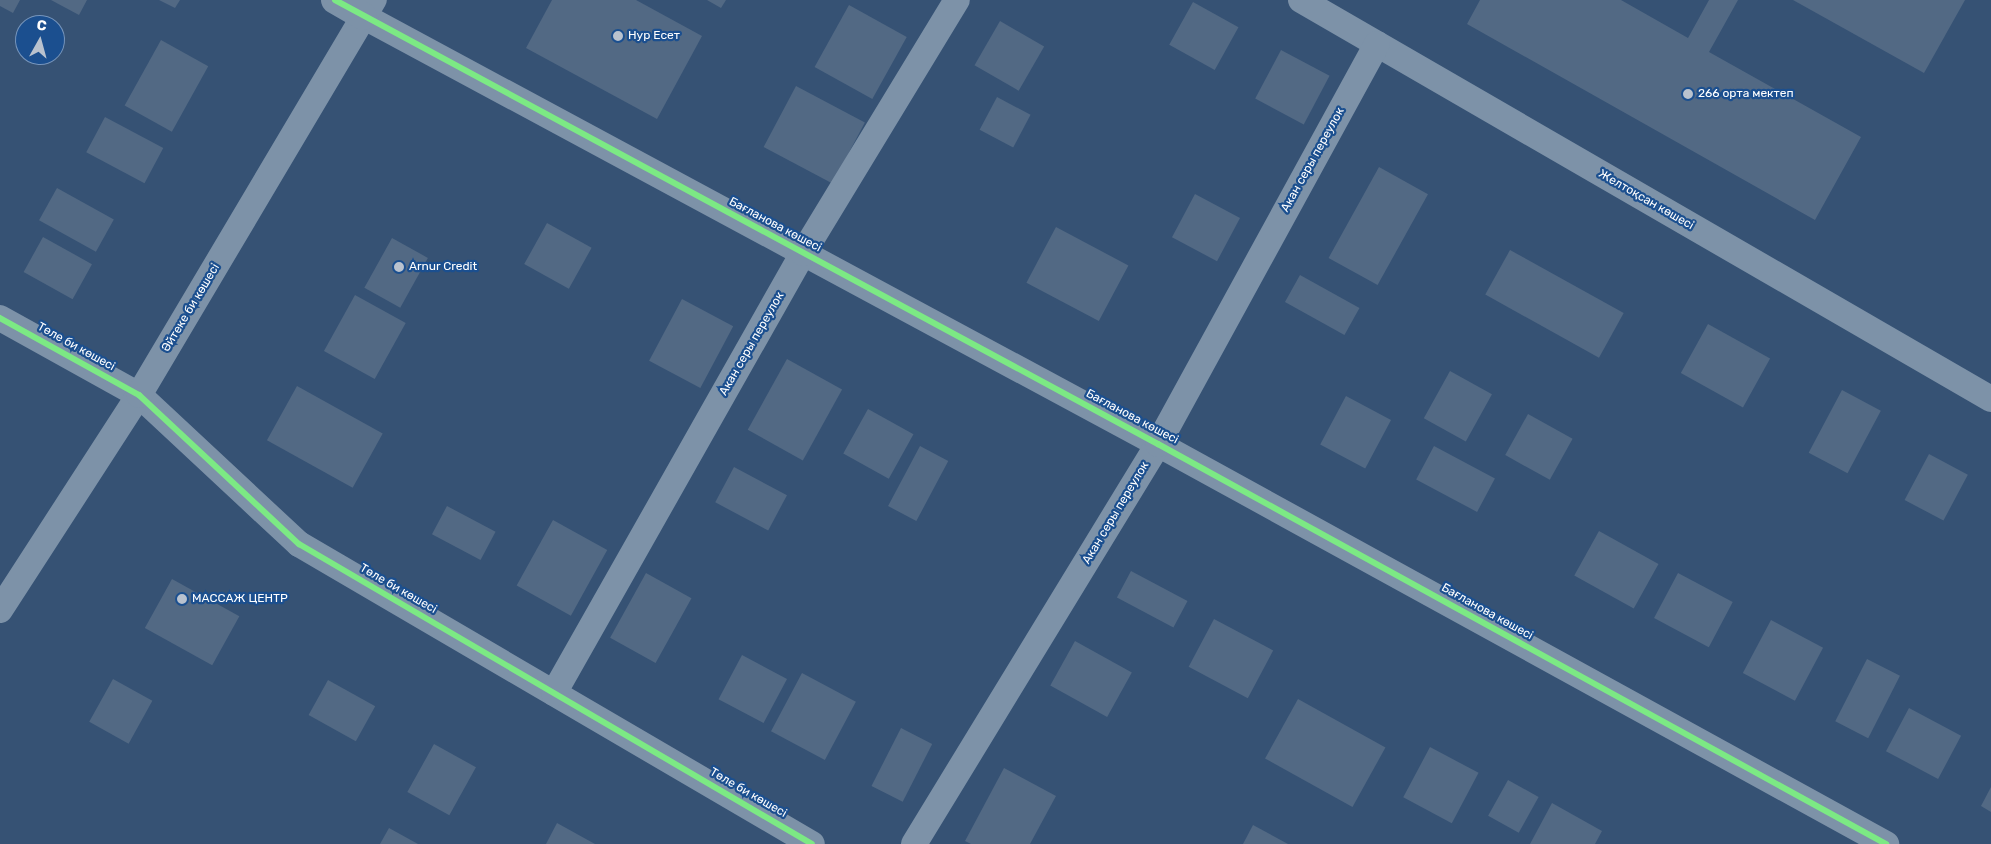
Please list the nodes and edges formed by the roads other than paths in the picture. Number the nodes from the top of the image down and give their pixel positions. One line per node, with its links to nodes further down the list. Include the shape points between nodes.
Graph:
1 (335, 0): 4 (street)
2 (957, 0): 6 (street, Акан серы переулок)
3 (1301, 0): 5 (street, Желтоқсан көшесі)
4 (368, 8): 6 (street, Бағланова көшесі); 8 (street, Әйтеке би көшесі)
5 (1377, 44): 9 (street, Желтоқсан көшесі); 10 (street, Акан серы переулок)
6 (803, 253): 10 (street, Бағланова көшесі); 12 (street, Акан серы переулок)
7 (0, 318): 8 (street, Төле би көшесі)
8 (139, 395): 11 (street, Әйтеке би көшесі); 12 (street, Төле би көшесі, via 299,544)
9 (1991, 400)
10 (1158, 444): 14 (street, Акан серы переулок); 15 (street, Бағланова көшесі)
11 (0, 610)
12 (554, 693): 13 (street, Төле би көшесі)
13 (812, 844)
14 (914, 844)
15 (1886, 844)

